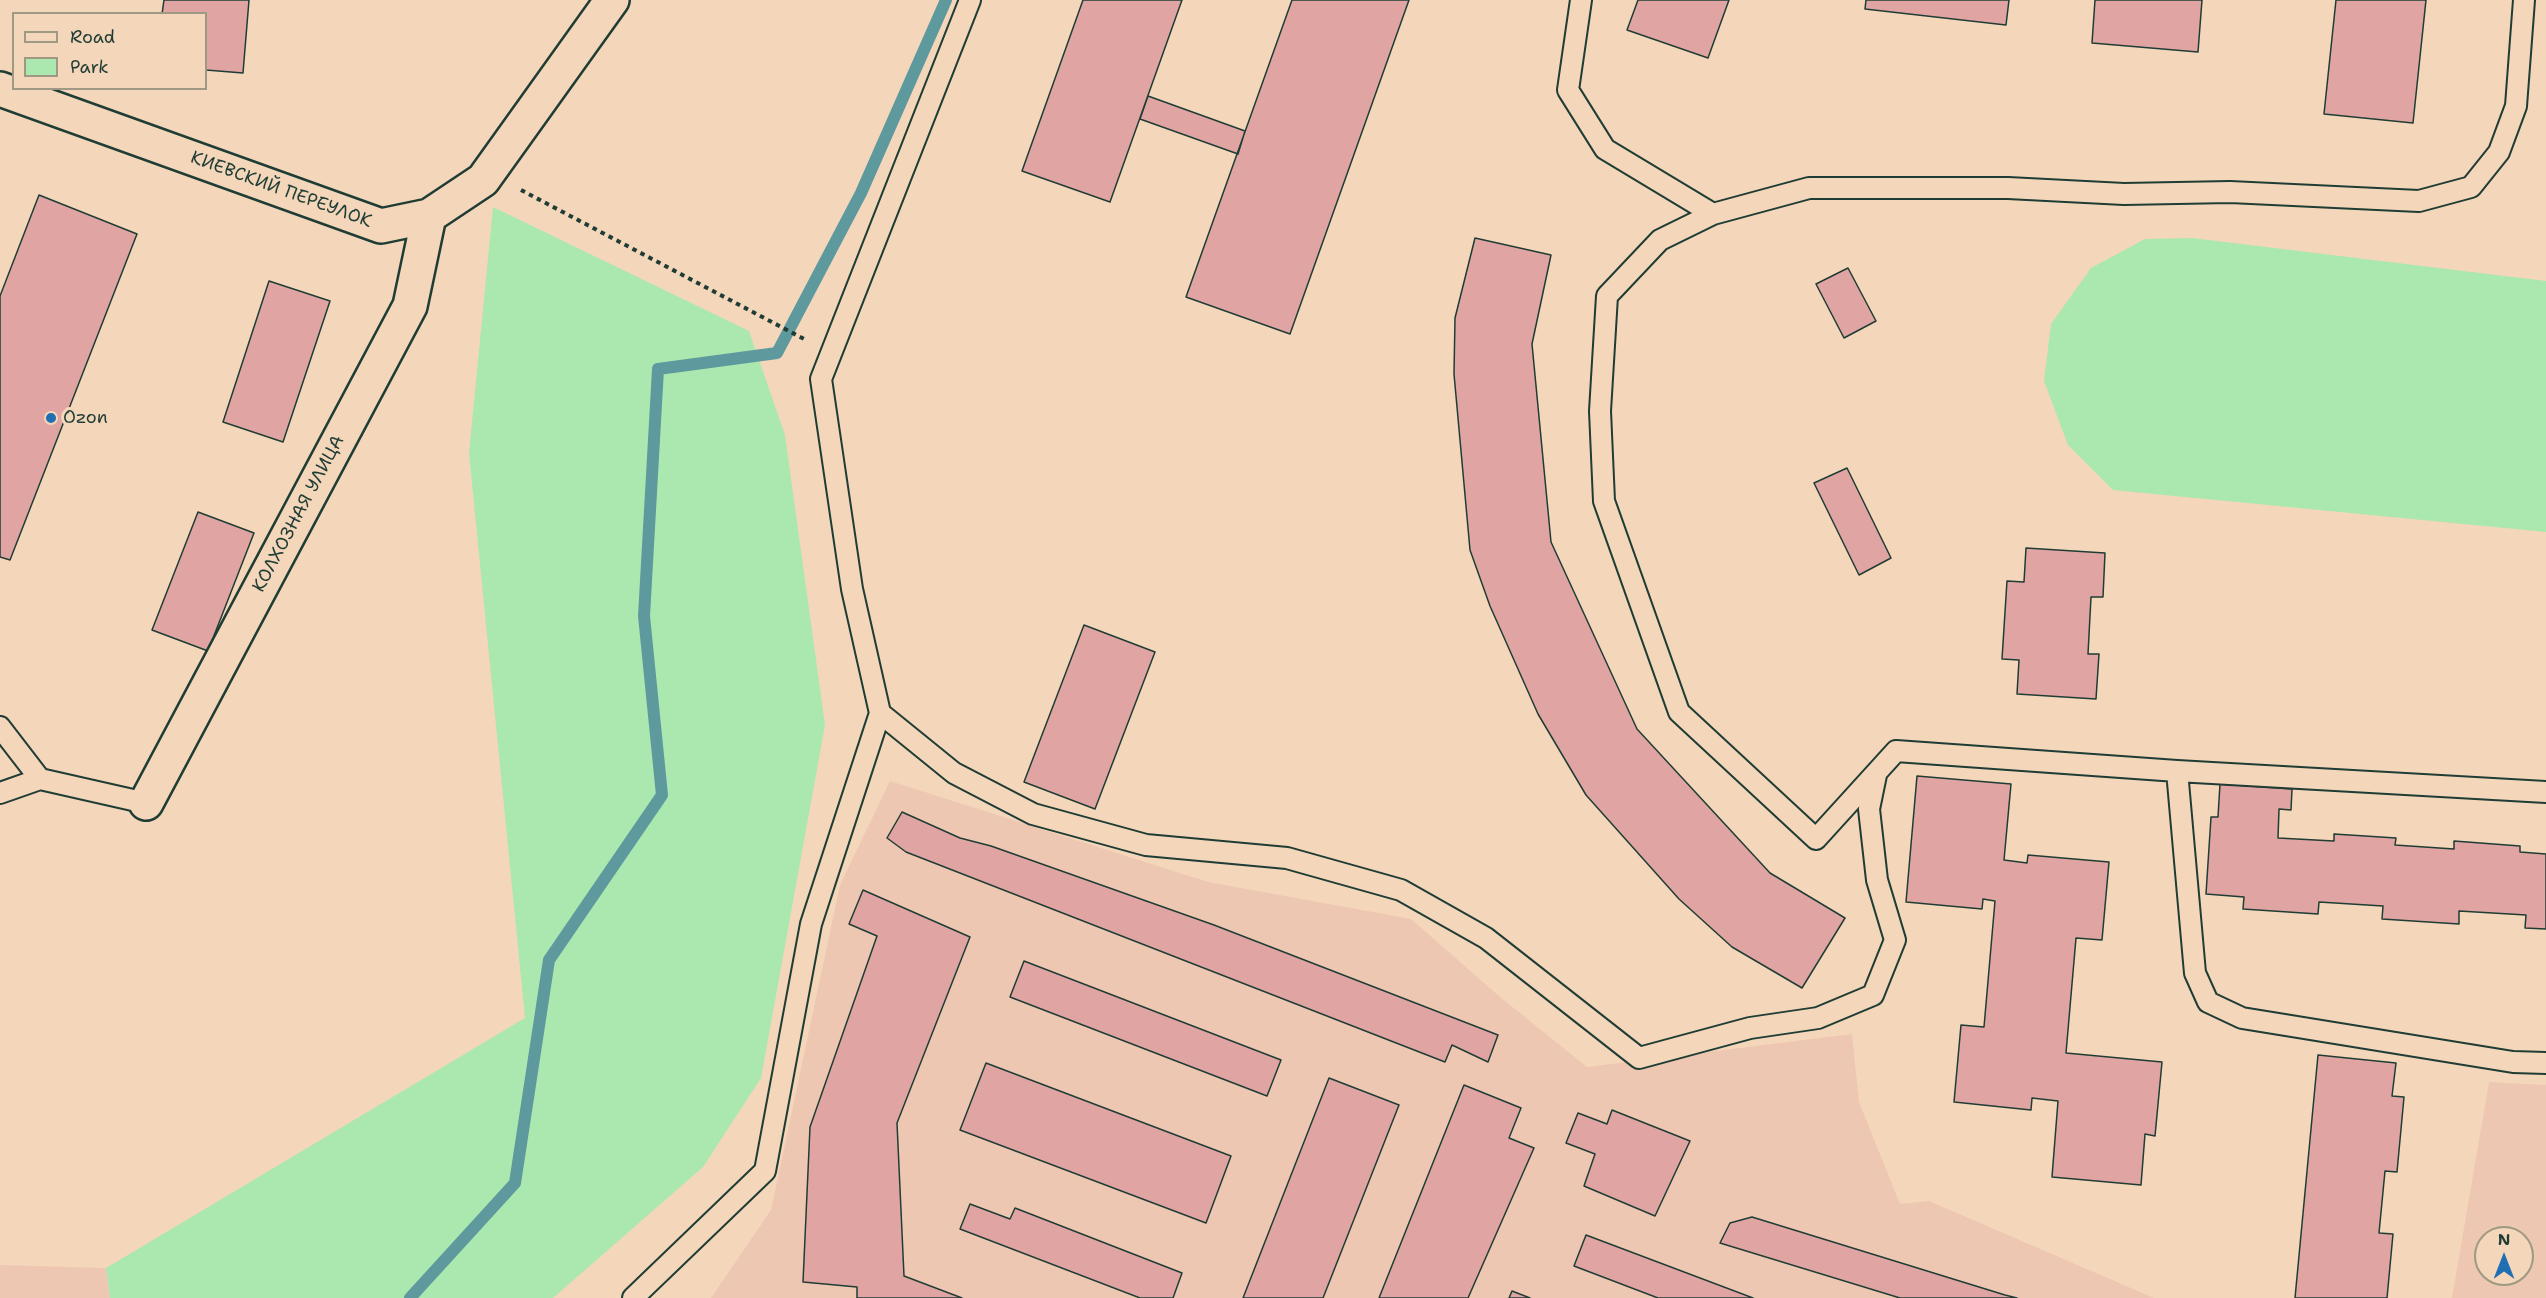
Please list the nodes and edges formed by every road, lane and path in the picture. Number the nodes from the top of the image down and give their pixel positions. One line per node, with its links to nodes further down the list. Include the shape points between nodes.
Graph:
1 (612, 0): 6 (street, КИЕВСКИЙ ПЕРЕУЛОК)
2 (970, 0): 10 (lane, via 821,379 852,589)
3 (1581, 0): 7 (lane, via 1568,90 1605,149)
4 (2524, 0): 7 (lane, via 2516,106 2499,152 2471,187 2419,201 2230,192 2124,194 2008,188 1809,188)
5 (0, 89): 8 (street, КИЕВСКИЙ ПЕРЕУЛОК, via 381,226)
6 (488, 173): 8 (street, КИЕВСКИЙ ПЕРЕУЛОК); 9 (path)
7 (1713, 214): 13 (lane, via 1660,240 1607,296 1600,411 1604,501 1679,712 1816,839)
8 (429, 216): 17 (street, КОЛХОЗНАЯ УЛИЦА, via 410,306)
9 (812, 343)
10 (880, 713): 13 (lane, via 954,773 1033,814 1146,845 1287,858 1401,890 1486,938 1639,1058 1750,1028 1818,1018 1873,995 1895,940 1877,880 1871,833 1869,809); 19 (lane, via 811,924 765,1171)
11 (0, 727): 14 (lane)
12 (2177, 771): 13 (lane, via 1896,751); 15 (lane); 18 (lane, via 2195,973 2208,1002 2242,1018)
13 (1877, 773)
14 (40, 779): 16 (lane); 17 (lane)
15 (2546, 792)
16 (0, 793)
17 (146, 802)
18 (2546, 1064)
19 (633, 1298)

